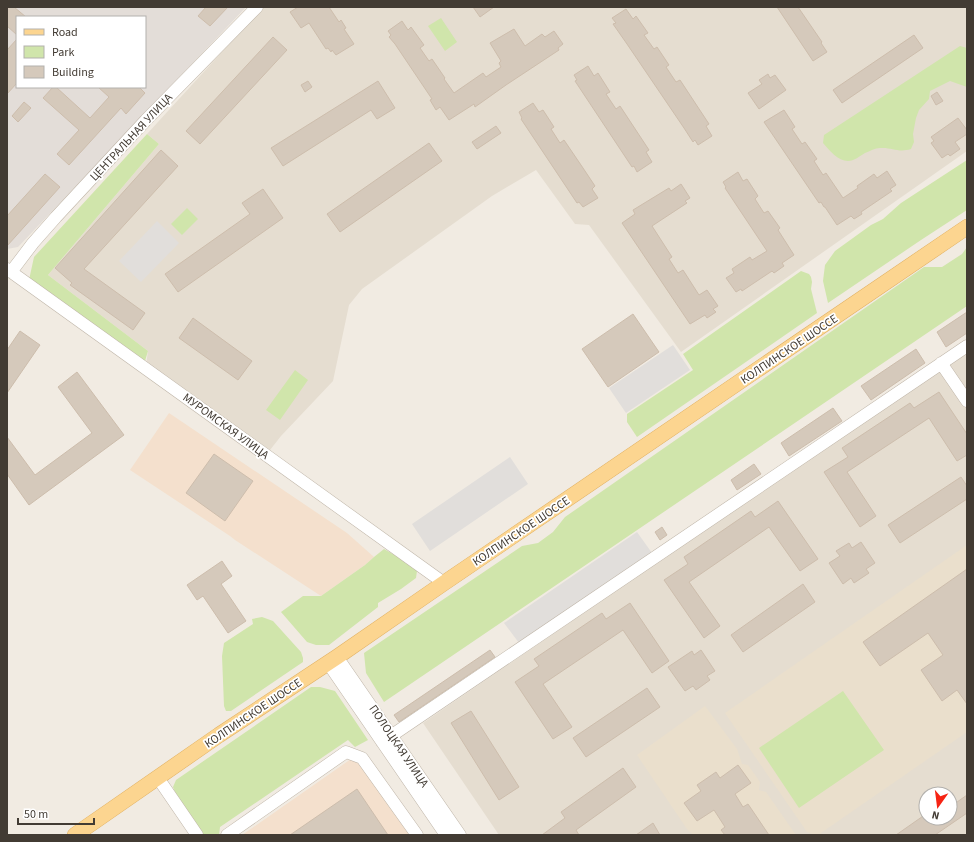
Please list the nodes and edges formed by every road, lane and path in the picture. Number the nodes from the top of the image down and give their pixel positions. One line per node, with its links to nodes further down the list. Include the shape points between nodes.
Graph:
1 (257, 7): 3 (street, ЦЕНТРАЛЬНАЯ УЛИЦА, via 146,120)
2 (967, 227): 7 (main road, КОЛПИНСКОЕ ШОССЕ)
3 (9, 271): 7 (street, МУРОМСКАЯ УЛИЦА)
4 (967, 346): 5 (street)
5 (941, 363): 6 (street); 9 (street)
6 (967, 401)
7 (444, 583): 8 (main road, КОЛПИНСКОЕ ШОССЕ)
8 (333, 660): 9 (street, ПОЛОЦКАЯ УЛИЦА); 10 (main road, КОЛПИНСКОЕ ШОССЕ)
9 (387, 739): 15 (street, ПОЛОЦКАЯ УЛИЦА); 16 (street, ПОЛОЦКАЯ УЛИЦА)
10 (158, 778): 11 (main road, КОЛПИНСКОЕ ШОССЕ); 12 (street)
11 (75, 835)
12 (196, 835)
13 (227, 835): 14 (street, via 346,752 362,758)
14 (417, 835)
15 (446, 835)
16 (460, 835)

